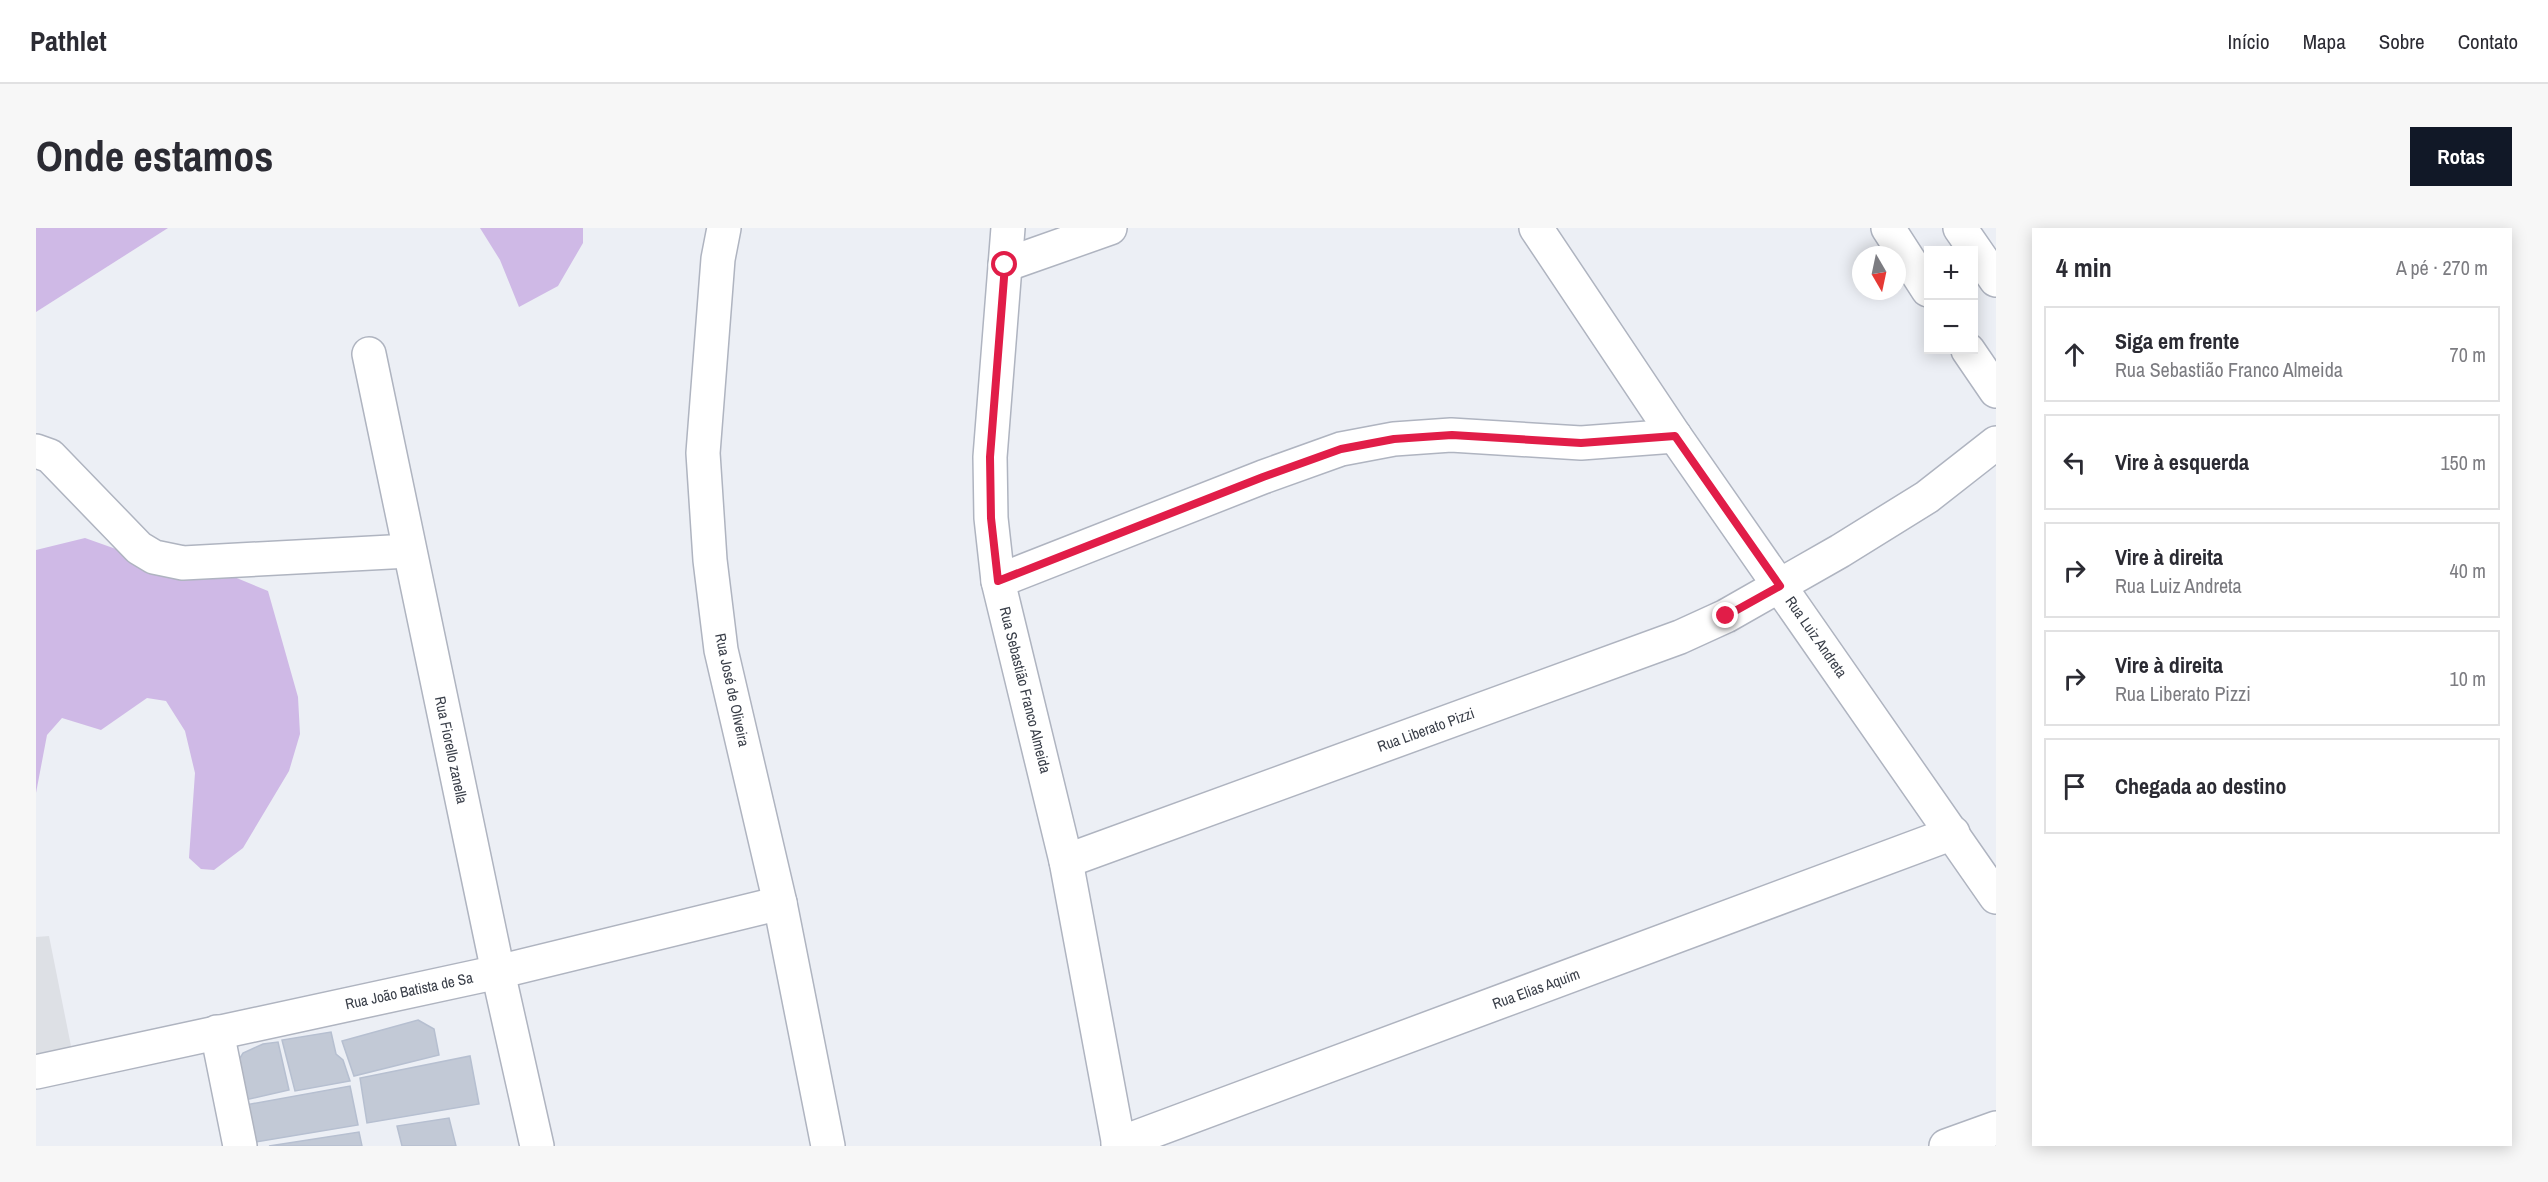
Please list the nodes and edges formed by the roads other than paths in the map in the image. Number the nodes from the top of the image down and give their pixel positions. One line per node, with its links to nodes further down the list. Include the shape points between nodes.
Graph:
1 (724, 228): 22 (street, Rua José de Oliveira, via 718,259 703,453 710,560 721,650)
2 (1008, 228): 7 (street, Rua Sebastião Franco Almeida)
3 (1110, 228): 7 (street)
4 (1536, 228): 13 (street, Rua Luiz Andreta)
5 (1888, 228): 9 (street)
6 (1960, 228): 8 (street)
7 (1005, 265): 17 (street, Rua Sebastião Franco Almeida, via 990,457)
8 (1996, 280)
9 (1924, 282)
10 (369, 354): 16 (street, Rua Fiorello zanella)
11 (1971, 354): 12 (street)
12 (1996, 391)
13 (1675, 436): 17 (street, via 1581,443 1452,435 1394,439 1341,449); 18 (street, Rua Luiz Andreta)
14 (1996, 443): 18 (street, Rua Liberato Pizzi, via 1927,497)
15 (36, 451): 16 (street, via 50,456 128,538 154,557 183,562)
16 (409, 551): 23 (street, Rua Fiorello zanella)
17 (998, 581): 20 (street, Rua Sebastião Franco Almeida)
18 (1780, 586): 19 (street, Rua Luiz Andreta); 20 (street, Rua Liberato Pizzi, via 1680,637)
19 (1953, 833): 21 (street, Rua Luiz Andreta); 27 (street, Rua Elias Aquim)
20 (1066, 861): 27 (street, Rua Sebastião Franco Almeida)
21 (1996, 897)
22 (780, 903): 23 (street, Rua João Batista de Sa); 30 (street, Rua José de Oliveira)
23 (498, 972): 24 (street, Rua João Batista de Sa); 29 (street, Rua Fiorello zanella)
24 (217, 1032): 25 (street, Rua João Batista de Sa); 28 (street)
25 (36, 1072)
26 (1996, 1128): 31 (street)
27 (1119, 1145)
28 (240, 1146)
29 (537, 1146)
30 (828, 1146)
31 (1946, 1146)

